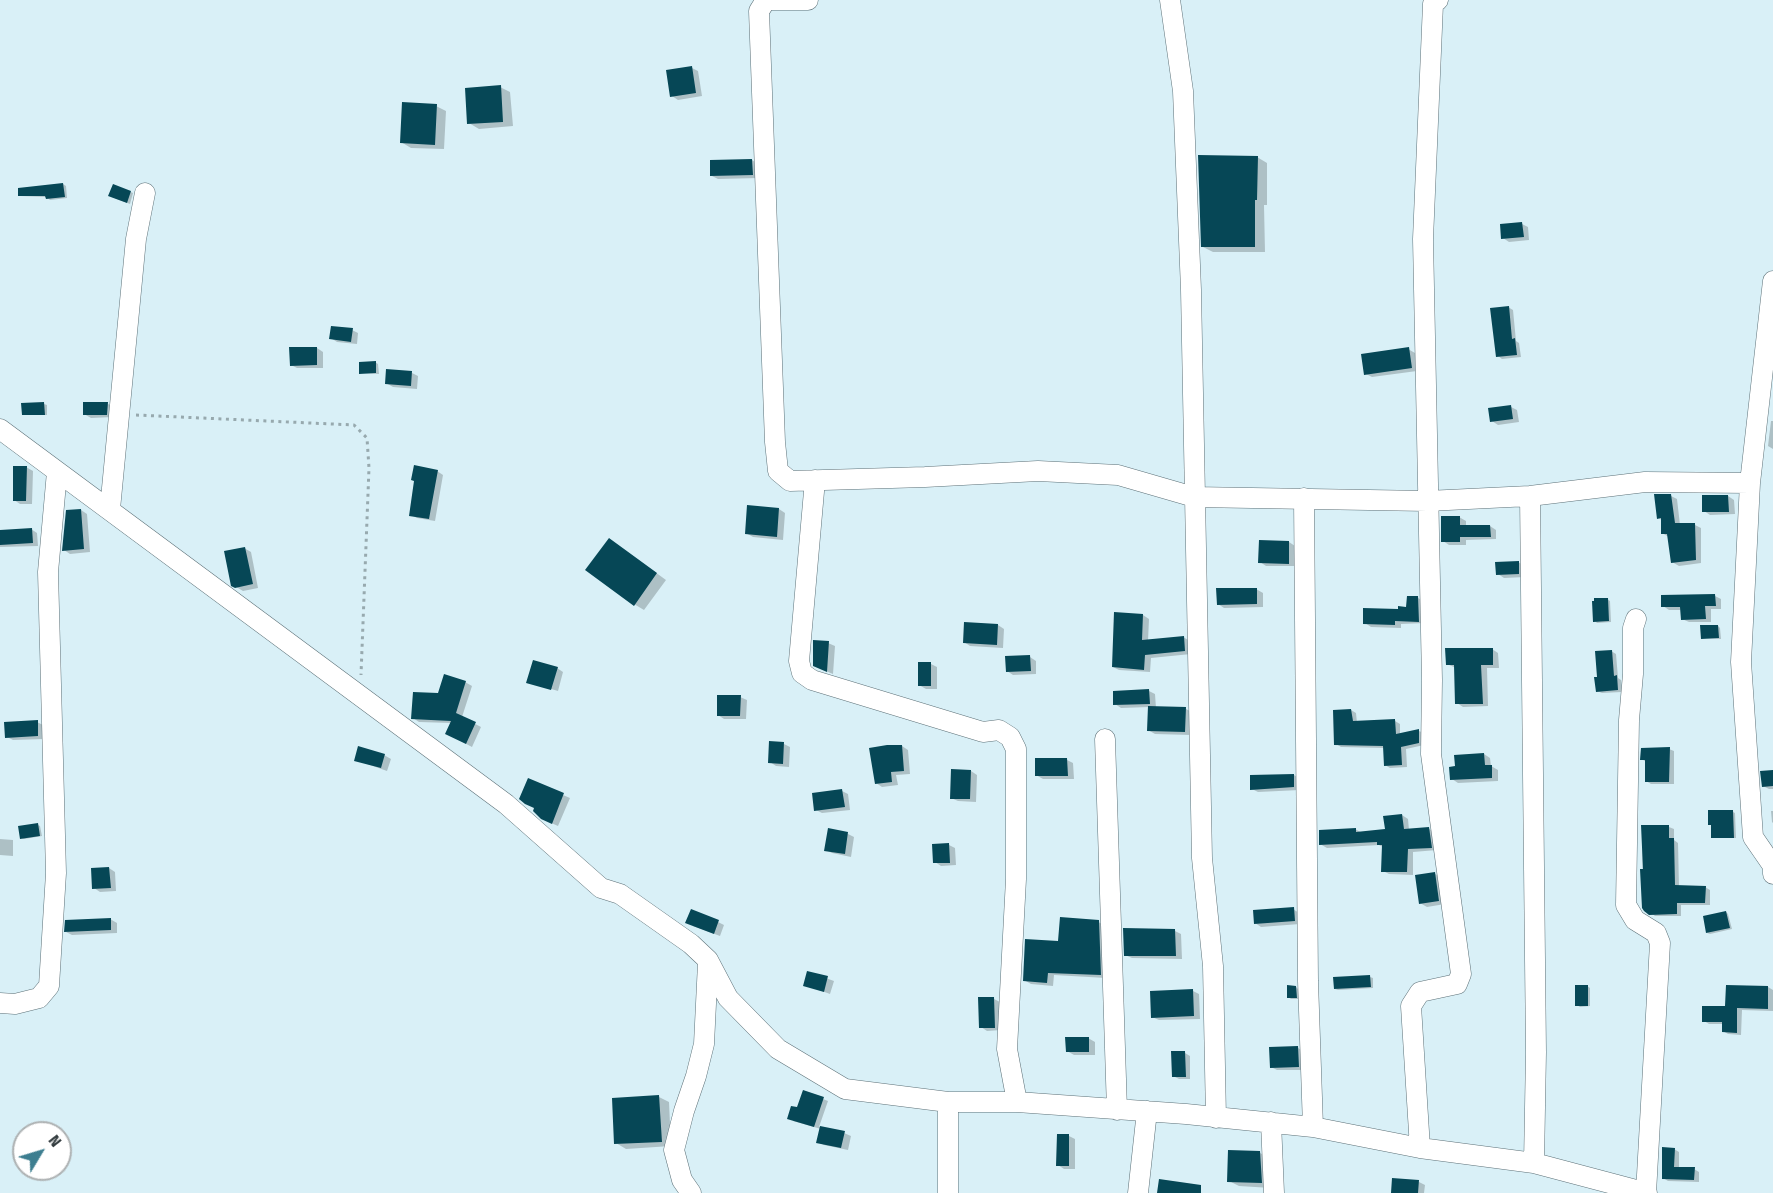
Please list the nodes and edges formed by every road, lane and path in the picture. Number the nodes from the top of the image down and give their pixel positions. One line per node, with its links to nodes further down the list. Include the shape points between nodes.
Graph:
1 (808, 0): 9 (street, via 766,0 759,11 778,471 790,480)
2 (1170, 0): 11 (street, via 1183,91)
3 (1438, 0): 14 (street, via 1433,4 1423,239)
4 (145, 193): 6 (street, via 136,239)
5 (1773, 281): 10 (street)
6 (119, 414): 15 (street); 17 (path, via 354,425 367,438)
7 (0, 429): 8 (street)
8 (57, 472): 15 (street); 22 (street, via 48,572 56,873 50,986 39,998)
9 (815, 480): 11 (street, via 1049,472 1118,475); 24 (street, via 802,673 812,680 983,732 999,730 1010,737 1016,749 1016,879 1007,1049)
10 (1750, 483): 12 (street, via 1645,482); 19 (street, via 1741,662 1753,837)
11 (1194, 496): 13 (street); 27 (street, via 1202,858 1213,966)
12 (1530, 496): 14 (street); 31 (street)
13 (1304, 498): 14 (street); 29 (street)
14 (1427, 501): 30 (street, via 1431,754 1461,974 1456,984 1420,993 1411,1006)
15 (110, 509): 17 (street)
16 (1636, 619): 36 (street, via 1626,905 1635,920 1656,933 1660,943)
17 (360, 694): 21 (street, via 506,804 601,888 620,894 658,919)
18 (1105, 739): 25 (street)
19 (1773, 866): 20 (street)
20 (1773, 874)
21 (708, 960): 23 (street, via 728,998 778,1049 845,1089); 32 (street, via 704,1044 674,1150 682,1180)
22 (0, 1003)
23 (948, 1102): 24 (street); 33 (street)
24 (1017, 1102): 25 (street)
25 (1117, 1110): 26 (street)
26 (1147, 1111): 27 (street); 34 (street)
27 (1216, 1118): 28 (street)
28 (1271, 1122): 29 (street); 35 (street)
29 (1313, 1127): 30 (street)
30 (1420, 1148): 31 (street)
31 (1534, 1162): 36 (street)
32 (691, 1193)
33 (948, 1193)
34 (1138, 1193)
35 (1274, 1193)
36 (1647, 1193)

